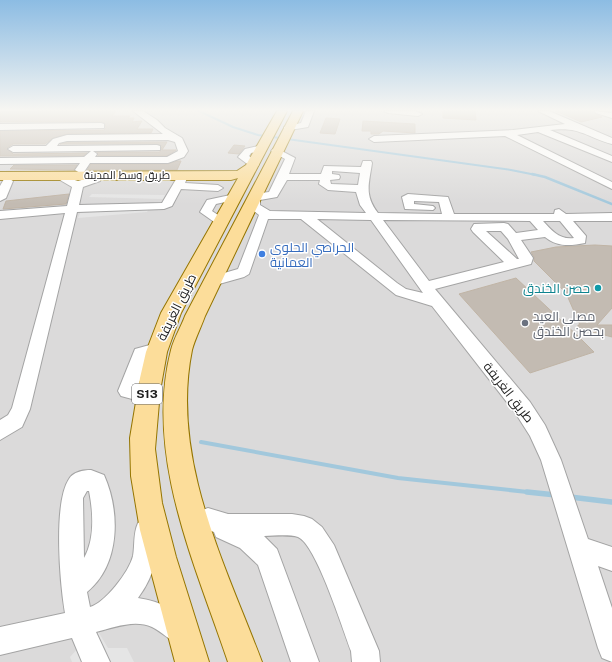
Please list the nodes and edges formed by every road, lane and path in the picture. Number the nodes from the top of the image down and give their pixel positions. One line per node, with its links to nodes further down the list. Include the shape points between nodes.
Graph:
1 (19, 142): 10 (street)
2 (55, 142): 12 (street)
3 (101, 142): 13 (street)
4 (180, 142): 16 (street, via 183,151 175,158)
5 (268, 142): 14 (main road, طريق الغريفة / S13)
6 (276, 142): 14 (main road, طريق الغريفة / S13)
7 (524, 142): 24 (street)
8 (571, 142): 15 (street)
9 (0, 147): 10 (street)
10 (13, 148): 12 (street); 17 (street)
11 (157, 148): 13 (street)
12 (49, 149): 13 (street)
13 (96, 149): 16 (street)
14 (261, 157): 19 (street, via 290,158); 20 (main road, طريق وسط المدينة, via 241,174 231,176); 26 (main road, طريق الغريفة / S13)
15 (612, 158)
16 (87, 160): 17 (street); 20 (street)
17 (0, 161)
18 (326, 176): 19 (street); 22 (street, via 327,169 330,168); 22 (street, via 326,186)
19 (283, 177): 26 (street, via 273,195)
20 (78, 178): 21 (main road, طريق وسط المدينة); 23 (main road, طريق وسط المدينة); 28 (street)
21 (3, 180): 25 (street)
22 (365, 181): 33 (street, via 351,212); 34 (street); 38 (street, طريق الغريفة)
23 (180, 182): 26 (street); 26 (main road, طريق وسط المدينة, via 235,181 238,182); 28 (street, via 168,204 164,206)
24 (612, 186)
25 (0, 198)
26 (241, 198): 31 (street); 31 (street, via 263,213); 39 (main road, طريق الغريفة / S13); 39 (street, via 211,202 206,212)
27 (426, 208): 29 (street); 29 (street, via 444,199); 34 (street)
28 (71, 209): 30 (street); 45 (street, via 21,409 15,420)
29 (448, 213): 35 (street); 36 (street, via 456,207 540,207 558,212)
30 (0, 215)
31 (276, 216): 32 (street)
32 (305, 216): 33 (street); 44 (street, via 401,292)
33 (338, 216): 38 (street, via 355,216)
34 (400, 217): 38 (street); 38 (street, via 388,227)
35 (533, 217): 36 (street); 40 (street)
36 (563, 217): 37 (street); 40 (street, via 580,236 580,240 558,241)
37 (609, 217)
38 (381, 226): 43 (street, طريق الغريفة)
39 (238, 229): 46 (main road, طريق الغريفة / S13, via 170,313 156,349 147,395); 47 (main road, طريق الغريفة / S13, via 195,316 182,350 176,388 176,437)
40 (548, 233): 41 (street)
41 (513, 237): 42 (street, via 527,259); 42 (street, via 502,226 477,228)
42 (514, 264): 43 (street)
43 (425, 287): 44 (street, طريق الغريفة)
44 (437, 302): 49 (street, طريق الغريفة, via 523,408 538,432 551,460)
45 (0, 431)
46 (142, 448): 52 (street, via 139,480 147,546 143,566 134,584 120,602); 53 (main road, طريق الغريفة / S13, via 149,508)
47 (187, 500): 48 (street); 58 (main road, طريق الغريفة / S13)
48 (208, 519): 59 (street, via 254,542 268,558); 60 (street, via 228,525 292,525 308,528 326,553 365,651)
49 (576, 540): 50 (street); 55 (street, طريق الغريفة)
50 (612, 559)
51 (73, 588): 52 (street)
52 (91, 618): 53 (street, via 129,611 146,611 160,615); 54 (street); 56 (street)
53 (184, 634): 57 (main road, طريق الغريفة / S13)
54 (0, 641)
55 (612, 648)
56 (96, 662)
57 (192, 662)
58 (245, 662)
59 (305, 662)
60 (366, 662)

